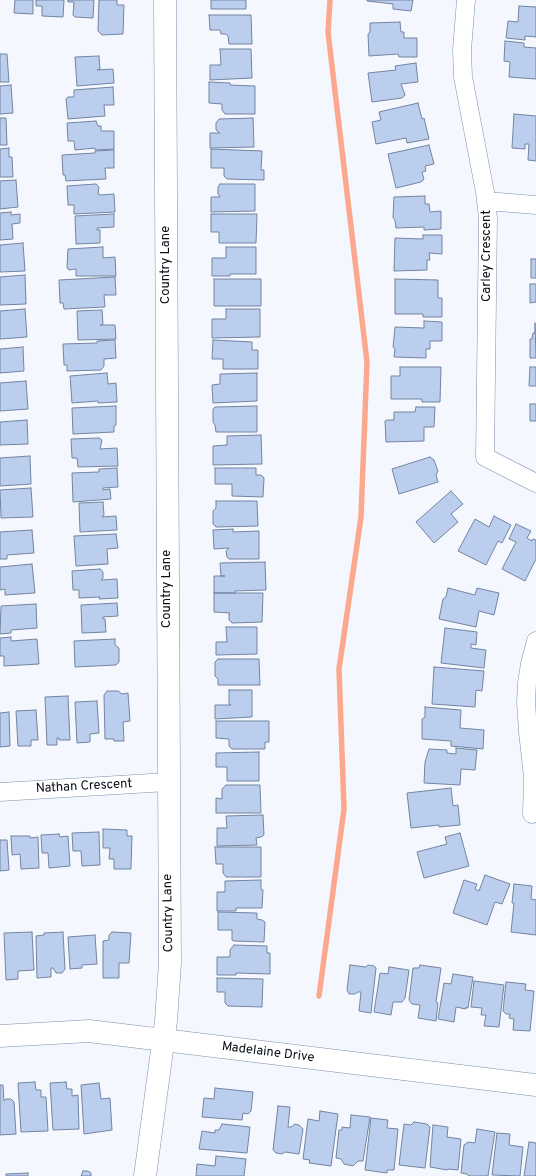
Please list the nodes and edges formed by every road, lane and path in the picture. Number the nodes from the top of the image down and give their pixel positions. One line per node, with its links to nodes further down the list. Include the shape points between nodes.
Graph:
1 (165, 0): 7 (street, Country Lane)
2 (466, 0): 3 (street, Carley Crescent, via 462,50 463,77)
3 (486, 202): 4 (street); 5 (street, Carley Crescent, via 488,228 485,456)
4 (536, 205)
5 (536, 483)
6 (536, 641): 9 (street, via 526,696 534,777)
7 (168, 782): 8 (street, Nathan Crescent); 11 (street, Country Lane, via 170,964)
8 (0, 792)
9 (532, 814)
10 (0, 1036): 11 (street, Madelaine Drive, via 89,1031)
11 (163, 1040): 12 (street, Madelaine Drive); 13 (street, Country Lane)
12 (536, 1085)
13 (145, 1176)

